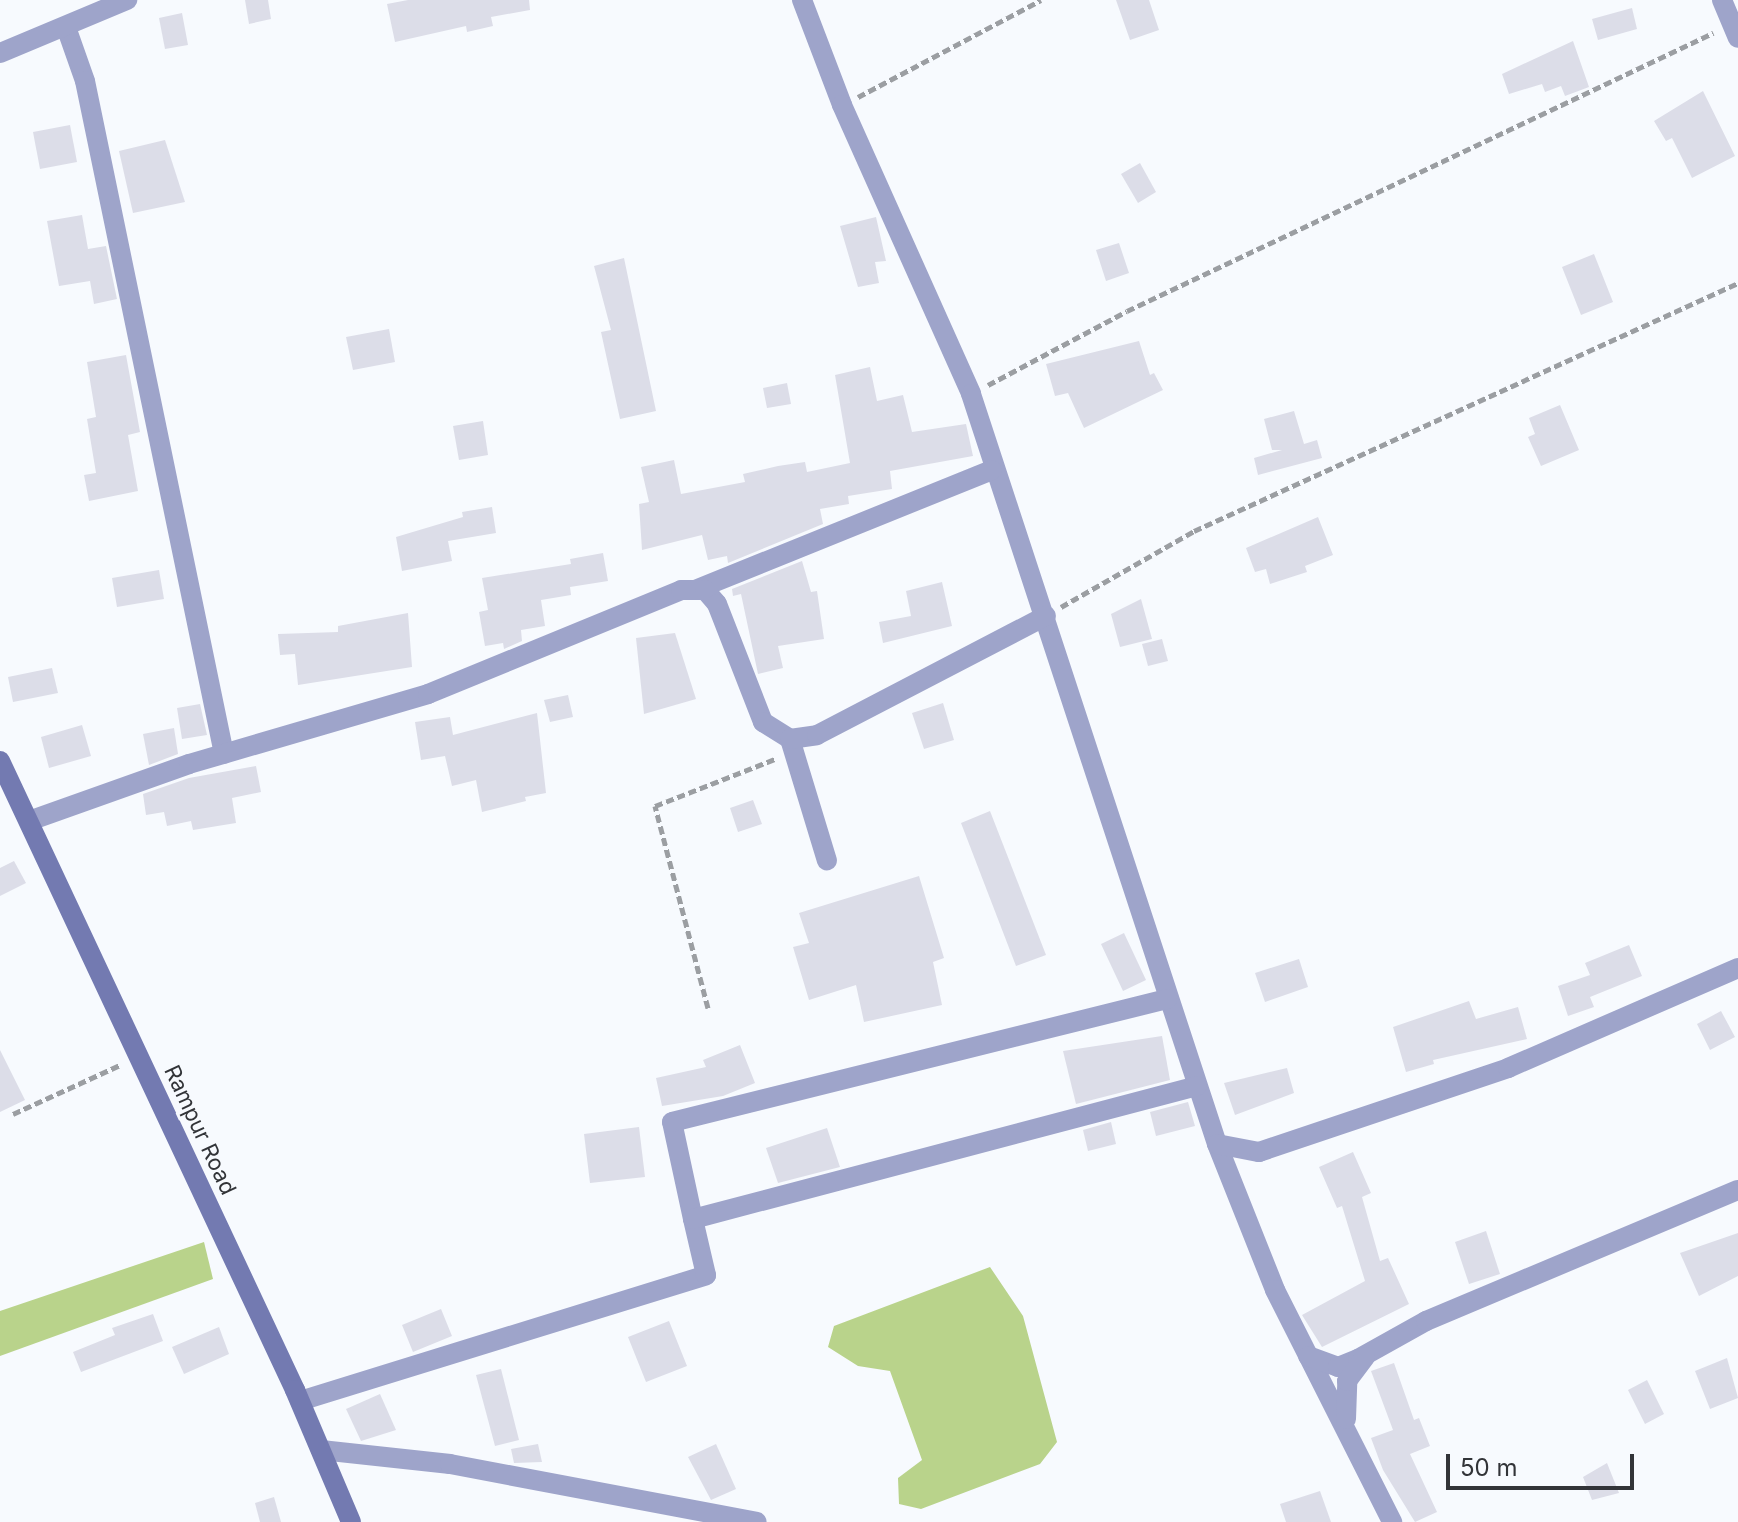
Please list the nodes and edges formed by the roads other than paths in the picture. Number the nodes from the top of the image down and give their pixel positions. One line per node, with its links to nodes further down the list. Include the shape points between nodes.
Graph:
1 (127, 0): 4 (street)
2 (802, 0): 7 (street, via 842,105 971,394)
3 (1722, 0): 5 (street)
4 (66, 27): 6 (street); 11 (street, via 85,81)
5 (1735, 31)
6 (0, 53)
7 (992, 470): 8 (street); 9 (street)
8 (695, 590): 10 (street, via 705,590 717,604 763,722); 11 (street, via 681,590 428,694)
9 (1046, 616): 10 (street); 16 (street)
10 (790, 746): 14 (street)
11 (224, 754): 13 (street)
12 (0, 761): 13 (main road, Rampur Road)
13 (29, 821): 23 (main road, Rampur Road)
14 (827, 861)
15 (1738, 968): 18 (street, via 1508,1068 1259,1152)
16 (1167, 999): 17 (street); 20 (street, via 672,1122)
17 (1197, 1086): 18 (street); 20 (street)
18 (1217, 1144): 22 (street, via 1275,1290)
19 (1738, 1190): 21 (street, via 1426,1321)
20 (693, 1219): 23 (street, via 706,1275)
21 (1367, 1354): 22 (street, via 1338,1367); 24 (street, via 1347,1381)
22 (1308, 1356): 24 (street)
23 (300, 1401): 25 (main road, Rampur Road)
24 (1346, 1422): 28 (street)
25 (321, 1450): 26 (main road, Rampur Road); 27 (street, via 450,1464)
26 (351, 1522)
27 (757, 1522)
28 (1392, 1522)

